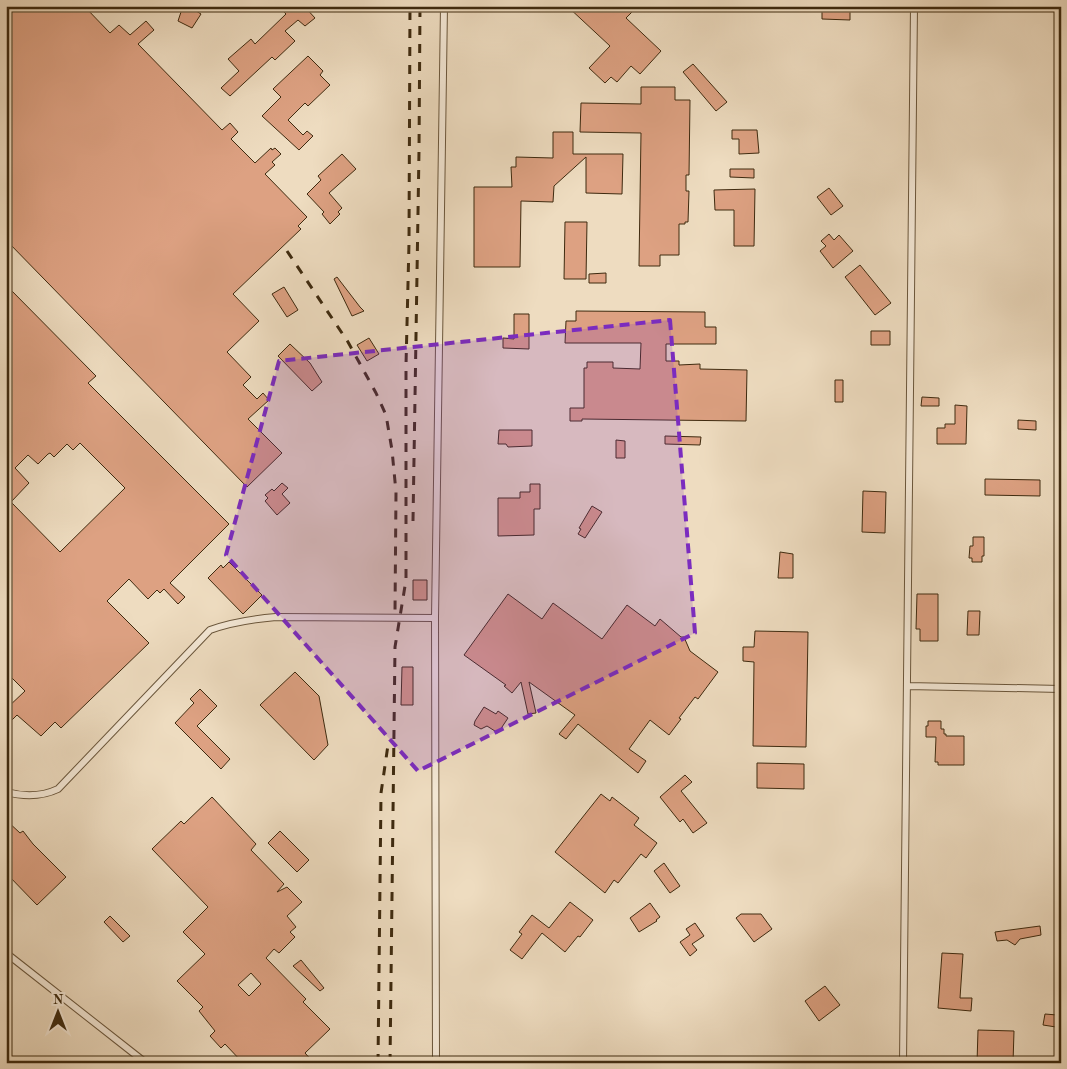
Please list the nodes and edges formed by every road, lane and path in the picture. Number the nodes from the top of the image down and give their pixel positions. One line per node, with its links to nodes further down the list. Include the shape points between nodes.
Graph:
1 (444, 6): 3 (lane)
2 (914, 6): 4 (lane)
3 (435, 618): 6 (lane, via 276,617 250,619 210,630 58,789 46,795); 9 (lane)
4 (907, 686): 5 (lane); 10 (lane)
5 (1061, 689)
6 (6, 792)
7 (6, 953): 8 (lane)
8 (146, 1063)
9 (436, 1063)
10 (903, 1063)

